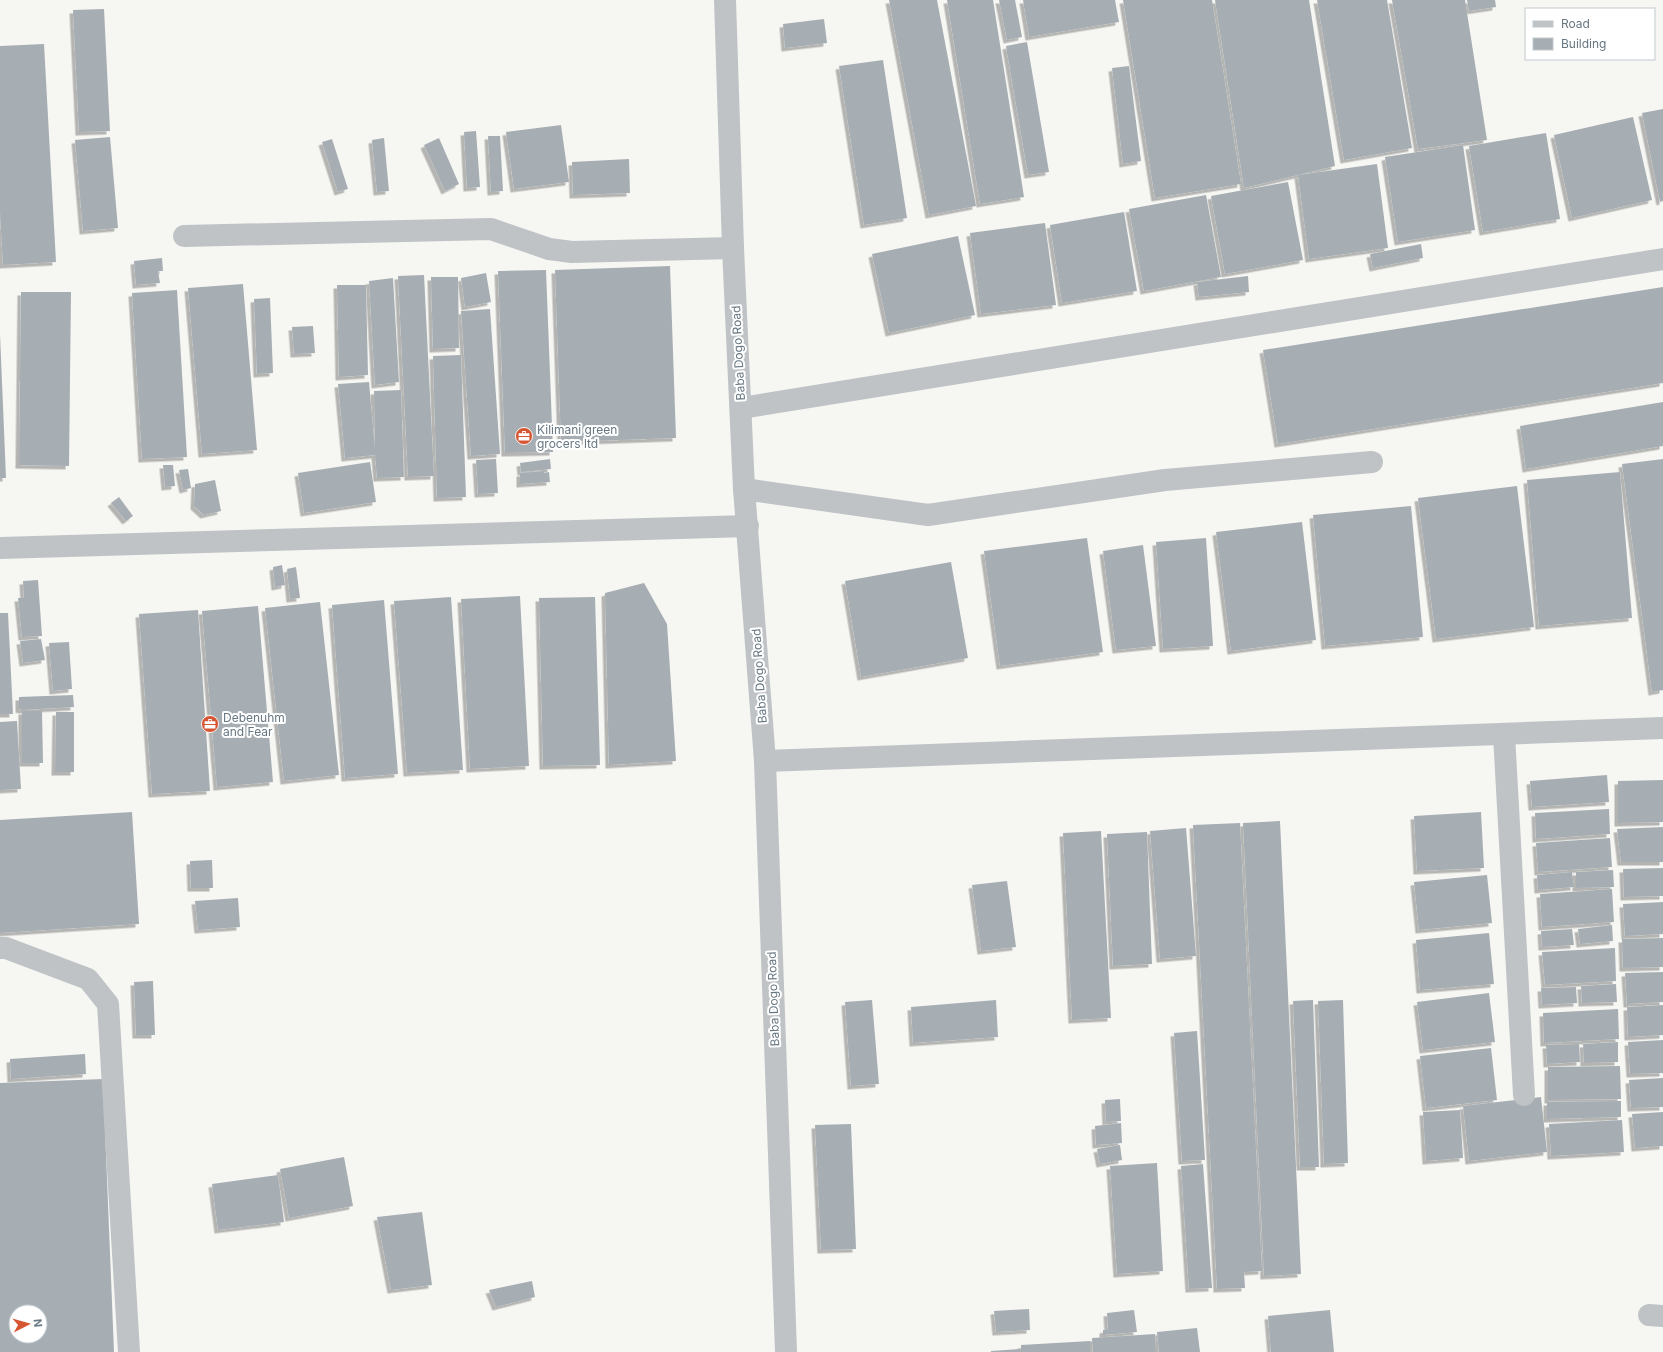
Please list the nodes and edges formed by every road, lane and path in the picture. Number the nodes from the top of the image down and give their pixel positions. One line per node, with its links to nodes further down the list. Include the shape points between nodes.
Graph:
1 (725, 0): 3 (street, Baba Dogo Road)
2 (184, 236): 3 (street, via 491,229 549,249 572,252)
3 (733, 248): 5 (street, Baba Dogo Road)
4 (1663, 258): 5 (street)
5 (741, 408): 7 (street, Baba Dogo Road)
6 (1372, 462): 7 (street, via 1165,480 928,515)
7 (744, 488): 8 (street, Baba Dogo Road)
8 (748, 526): 9 (street); 12 (street, Baba Dogo Road)
9 (0, 548)
10 (1663, 728): 11 (street)
11 (1504, 734): 12 (street); 14 (street)
12 (765, 761): 16 (street, Baba Dogo Road)
13 (0, 948): 15 (street, via 88,979 108,1004)
14 (1524, 1095)
15 (129, 1352)
16 (786, 1352)

